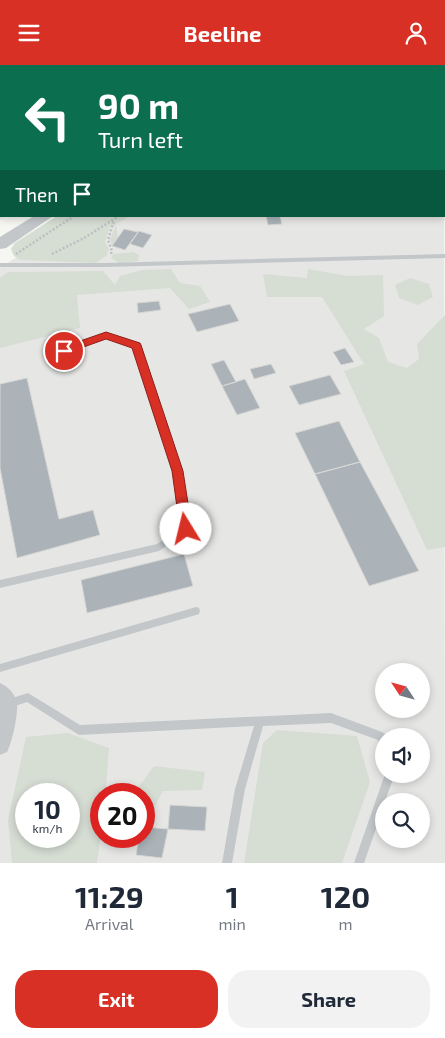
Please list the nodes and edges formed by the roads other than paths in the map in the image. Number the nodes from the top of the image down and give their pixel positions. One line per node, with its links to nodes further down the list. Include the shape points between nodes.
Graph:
1 (43, 217): 2 (street)
2 (0, 244)
3 (445, 256): 4 (lane)
4 (0, 265)
5 (50, 356): 6 (lane, via 106,335 136,345 177,471 186,529 159,547)
6 (0, 583)
7 (196, 611): 8 (lane)
8 (0, 668)
9 (3, 698): 10 (lane, via 28,697 80,730); 12 (street)
10 (260, 721): 11 (lane, via 332,718); 14 (lane, via 240,789)
11 (375, 734)
12 (0, 745)
13 (387, 783): 15 (lane)
14 (227, 863)
15 (359, 863)

